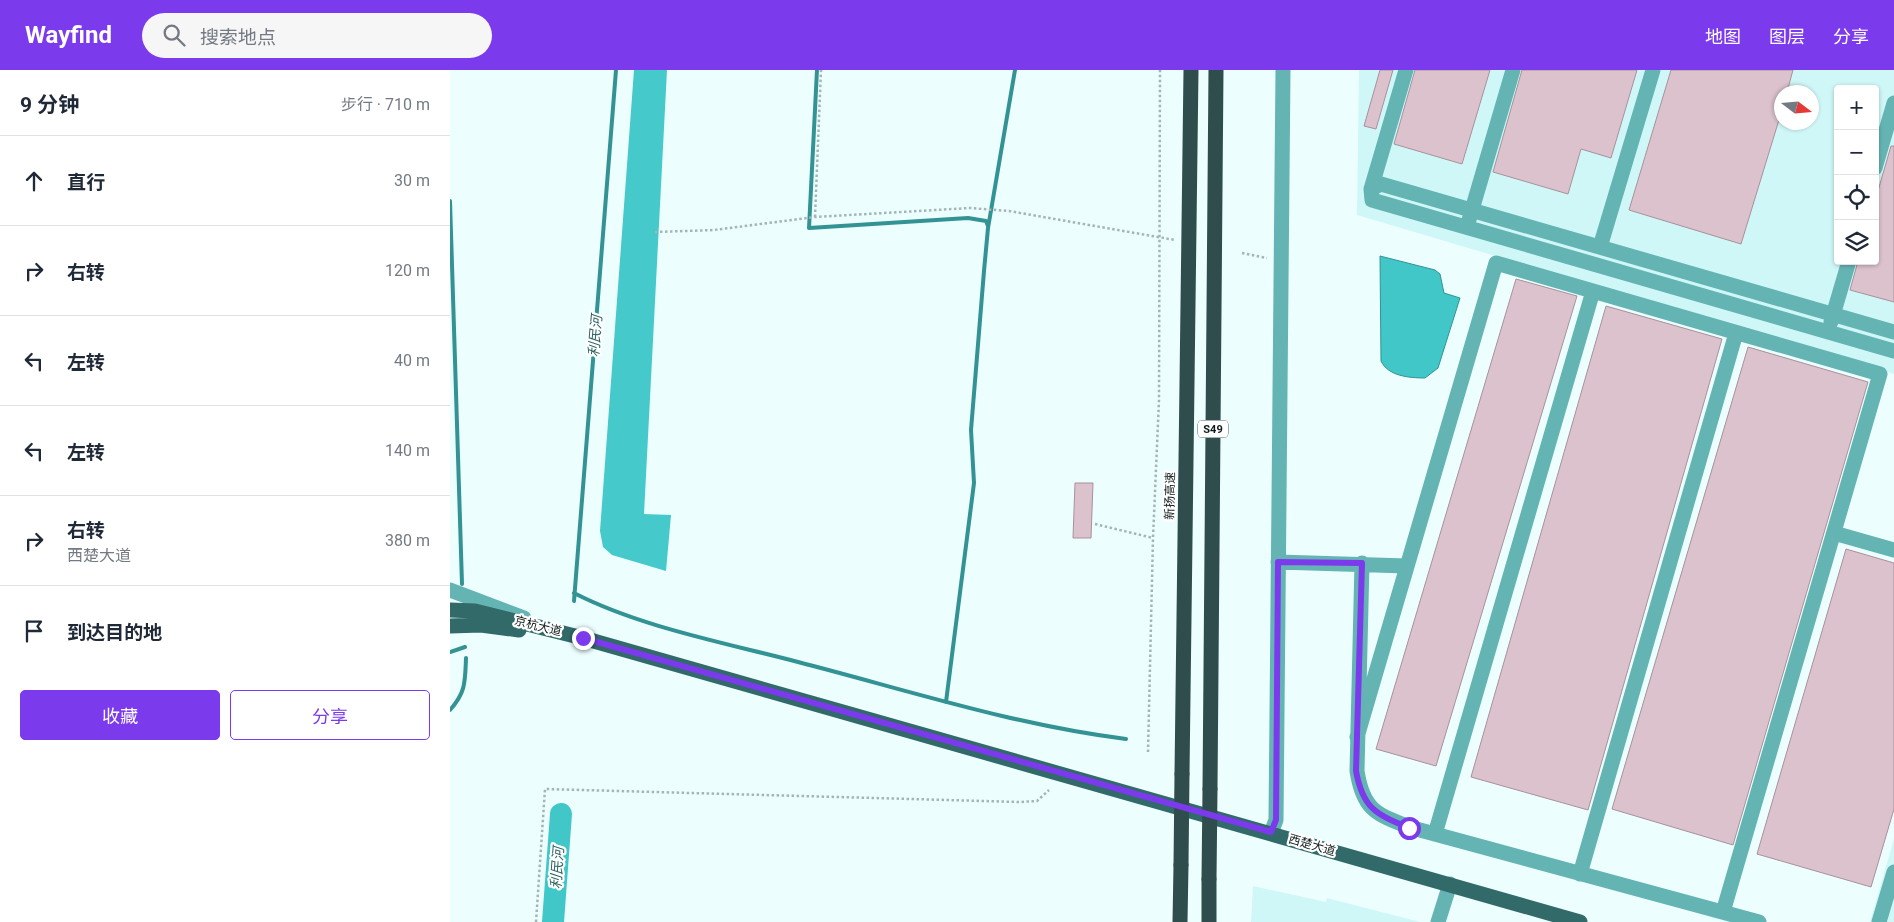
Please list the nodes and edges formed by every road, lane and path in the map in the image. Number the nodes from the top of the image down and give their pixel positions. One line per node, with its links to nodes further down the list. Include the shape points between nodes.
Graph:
1 (821, 70): 13 (path)
2 (1160, 70): 16 (path)
3 (1190, 70): 49 (highway, 新扬高速 / S49, bridge)
4 (1216, 70): 50 (highway, S49, bridge)
5 (1283, 70): 20 (street)
6 (1406, 70): 11 (street)
7 (1512, 70): 12 (street)
8 (1652, 70): 18 (street)
9 (1894, 103): 10 (street)
10 (1879, 154)
11 (1371, 190): 12 (street, via 1381,184); 14 (street, via 1372,200)
12 (1471, 210): 14 (street); 18 (street)
13 (815, 217): 15 (path, via 714,230); 16 (path, via 970,208 1009,211)
14 (1467, 228): 25 (street)
15 (655, 232)
16 (1160, 237): 17 (path); 30 (path, via 1159,400)
17 (1175, 240)
18 (1600, 247): 23 (street)
19 (1242, 253): 20 (path)
20 (1281, 261): 32 (street)
21 (1847, 265): 23 (street)
22 (1593, 291): 24 (street); 34 (street, via 1496,263); 43 (street)
23 (1833, 314): 25 (street); 26 (street)
24 (1736, 332): 29 (street, via 1880,374); 45 (street)
25 (1828, 332): 27 (street)
26 (1894, 332)
27 (1894, 351)
28 (1096, 524): 30 (path)
29 (1834, 533): 31 (street); 47 (street)
30 (1153, 538): 40 (path)
31 (1894, 550)
32 (1278, 562): 33 (street); 42 (street, via 1276,820)
33 (1362, 563): 34 (street); 39 (street)
34 (1407, 566): 39 (street)
35 (450, 590): 38 (street)
36 (450, 610): 38 (main road, 京杭大道, via 475,610)
37 (450, 626): 38 (main road, 京杭大道, via 482,625)
38 (583, 638): 42 (main road, 西楚大道)
39 (1358, 737): 43 (street, via 1356,771 1367,805 1387,818)
40 (1148, 752)
41 (1049, 790): 48 (path, via 1037,801 1020,802 545,789)
42 (1271, 832): 46 (main road, 西楚大道)
43 (1435, 834): 45 (street)
44 (1894, 872): 54 (street)
45 (1580, 874): 47 (street)
46 (1450, 884): 51 (street); 52 (main road, 西楚大道)
47 (1723, 912): 53 (street)
48 (536, 922)
49 (1180, 922)
50 (1209, 922)
51 (1438, 922)
52 (1580, 922)
53 (1759, 922)
54 (1879, 922)

